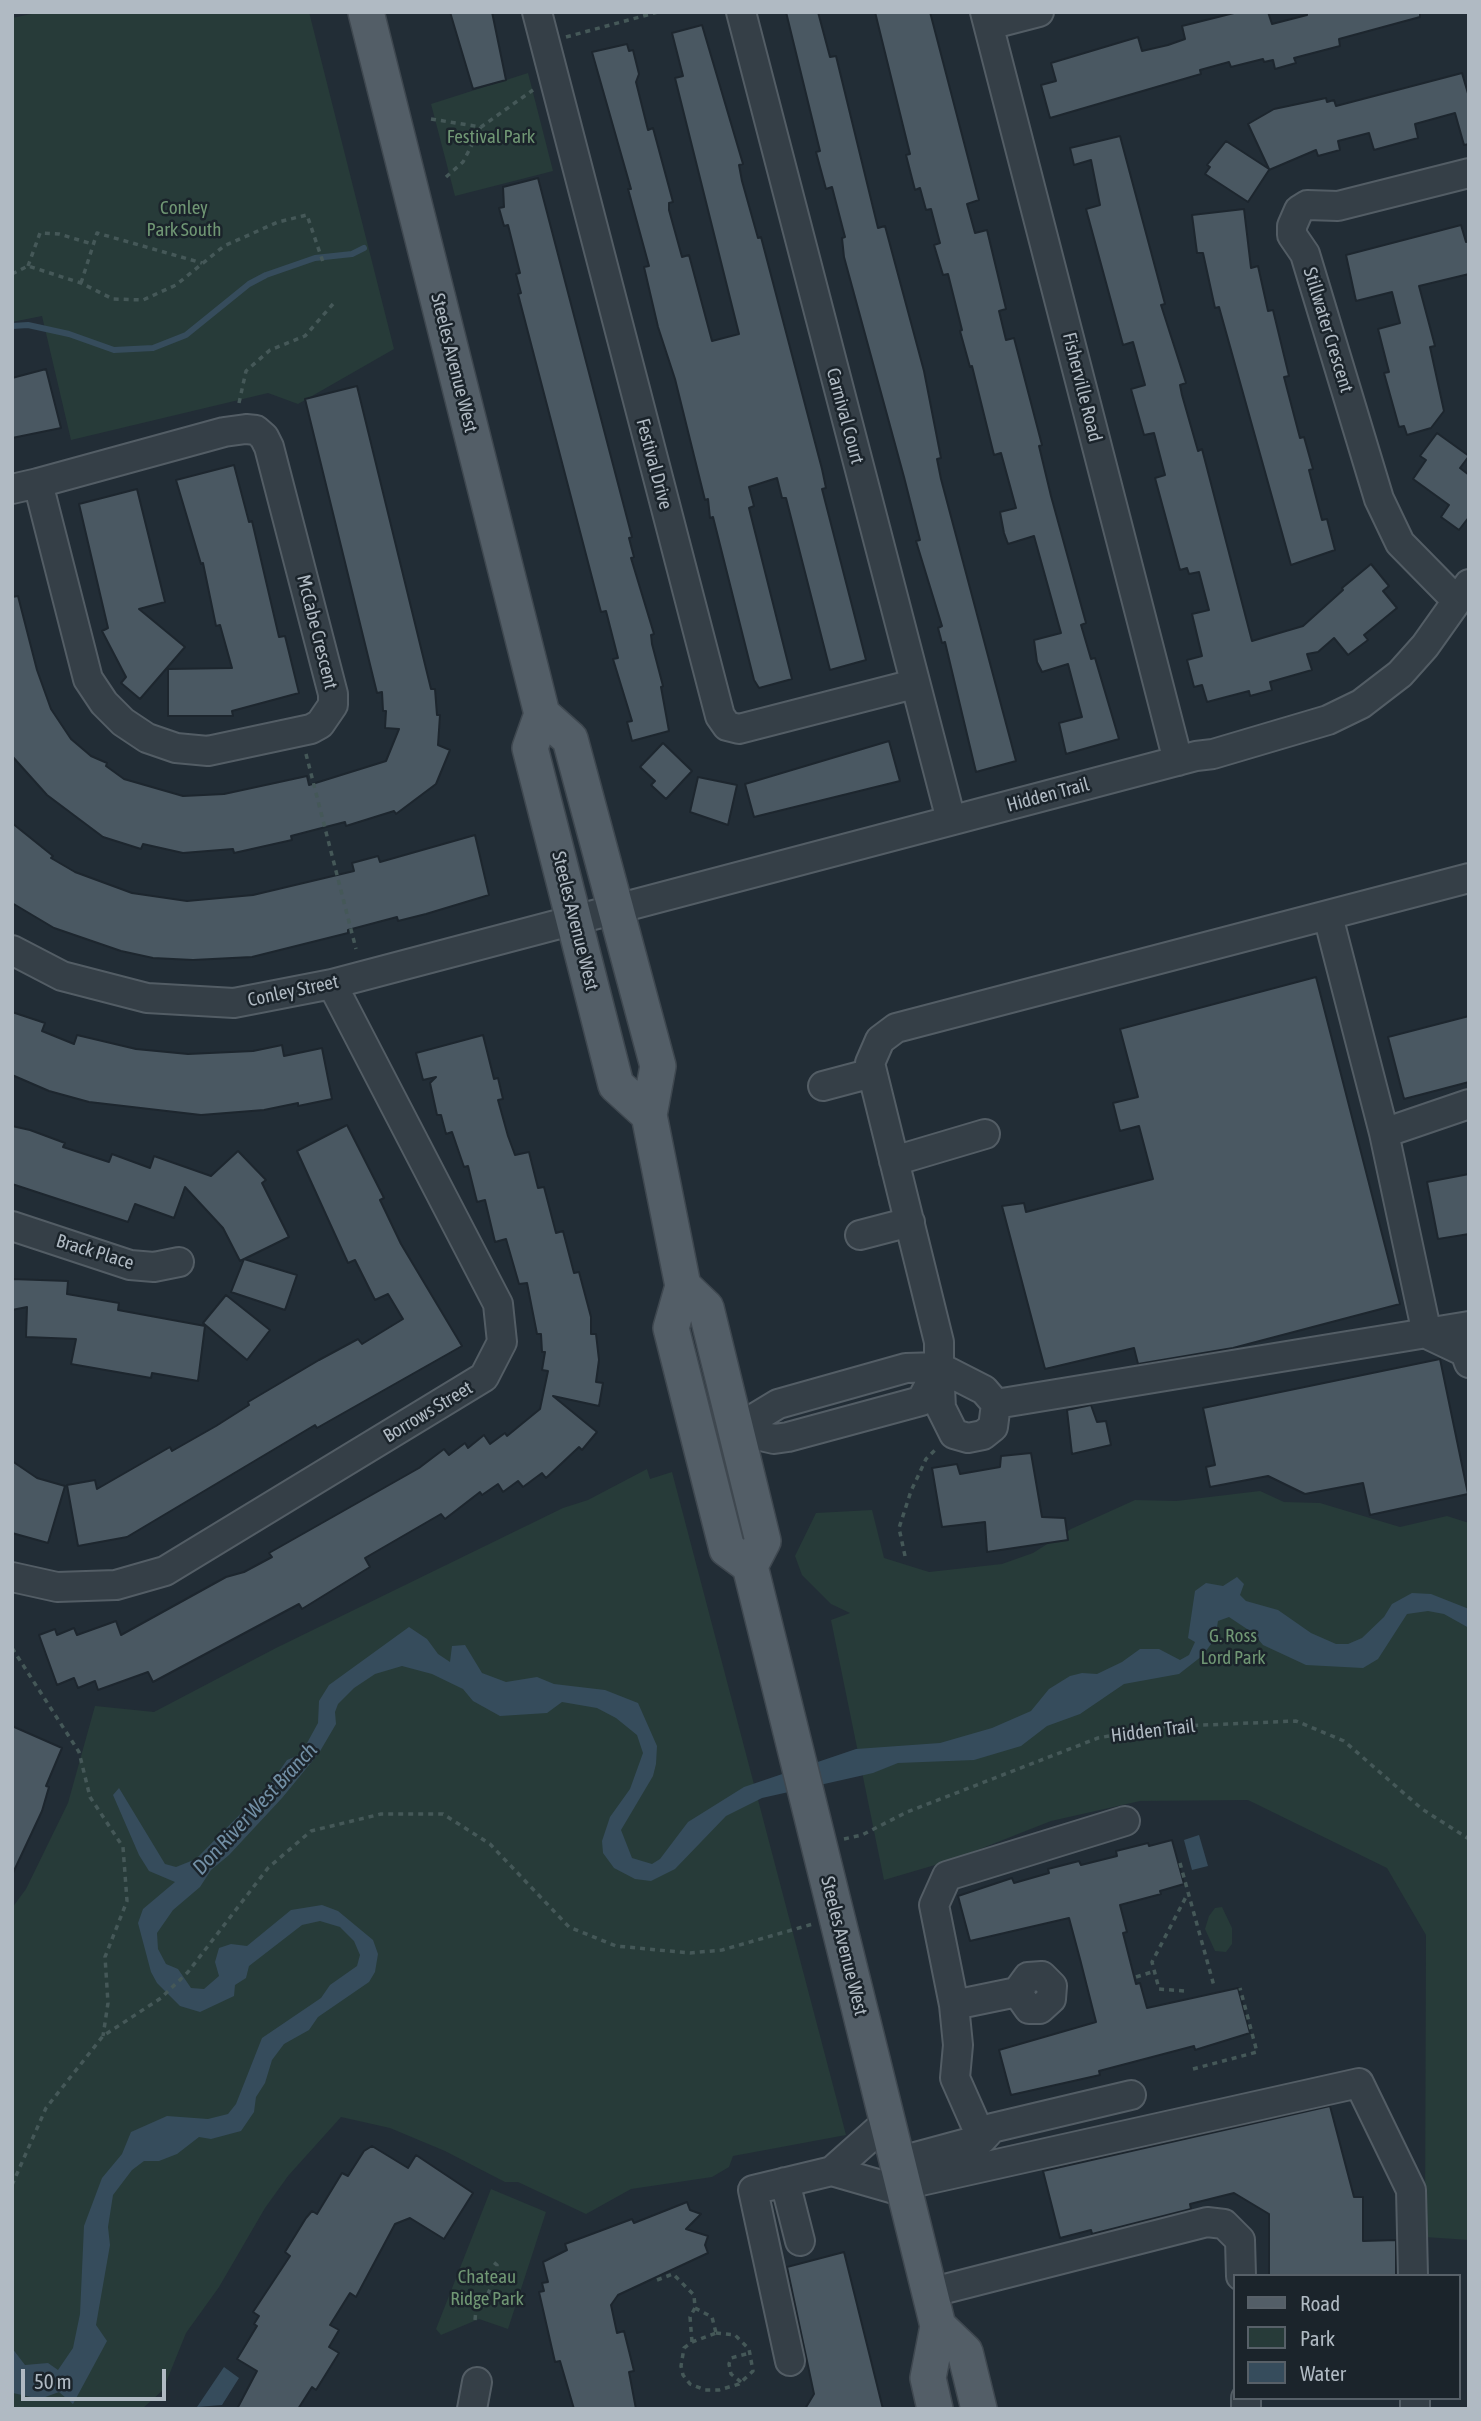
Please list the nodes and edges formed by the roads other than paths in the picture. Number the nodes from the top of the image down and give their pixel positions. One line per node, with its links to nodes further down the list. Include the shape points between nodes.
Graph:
1 (366, 12): 10 (main road, Steeles Avenue West)
2 (537, 12): 9 (street, Festival Drive, via 720,716 727,726 739,729)
3 (741, 12): 9 (street, Carnival Court)
4 (1039, 12): 5 (street)
5 (987, 19): 11 (street, Fisherville Road)
6 (1469, 173): 8 (street, Stillwater Crescent, via 1338,206 1307,205 1299,210 1292,226 1305,254 1379,499 1400,543)
7 (25, 486): 7 (street, McCabe Crescent, via 224,432 256,430 264,436 333,694 333,705 320,723 312,729 208,751 176,748 123,722 88,679)
8 (1462, 592): 11 (street, Hidden Trail, via 1400,674 1361,704 1328,720)
9 (915, 684): 12 (street, Carnival Court)
10 (542, 714): 14 (main road, via 570,740); 16 (main road, Steeles Avenue West, via 530,748)
11 (1178, 761): 12 (street, Hidden Trail)
12 (951, 820): 14 (street, Hidden Trail)
13 (1469, 878): 15 (street)
14 (617, 910): 16 (street, Hidden Trail); 22 (main road, via 658,1066)
15 (1328, 916): 19 (street, via 896,1028 880,1040 870,1063); 23 (street)
16 (575, 919): 18 (street, Conley Street); 22 (main road, Steeles Avenue West, via 616,1085)
17 (12, 950): 18 (street, Conley Street, via 62,976 146,998 234,1003)
18 (332, 984): 39 (street, Borrows Street, via 498,1304 502,1342 484,1377 165,1571 116,1585 57,1587)
19 (872, 1073): 20 (street); 25 (street)
20 (823, 1086)
21 (1469, 1104): 23 (street)
22 (649, 1115): 30 (main road)
23 (1384, 1133): 32 (street)
24 (985, 1134): 25 (street)
25 (894, 1161): 26 (street)
26 (909, 1222): 28 (street); 34 (street, via 939,1342)
27 (12, 1226): 29 (street, Brack Place, via 130,1265 154,1268)
28 (860, 1235)
29 (179, 1262)
30 (683, 1286): 36 (main road, via 706,1308); 37 (main road, via 671,1328)
31 (1469, 1326): 32 (street)
32 (1427, 1334): 33 (street, via 1465,1352); 35 (street)
33 (1469, 1363)
34 (939, 1367): 35 (street, via 984,1390); 35 (street, via 941,1408 954,1434 968,1438 983,1435 992,1427); 36 (street, via 906,1368 778,1405)
35 (996, 1404)
36 (734, 1430): 37 (main road); 38 (main road, via 763,1541)
37 (699, 1437): 38 (main road, via 727,1549)
38 (750, 1566): 44 (main road, Steeles Avenue West)
39 (12, 1577)
40 (1125, 1821): 42 (street, via 947,1876 934,1905)
41 (1017, 1992): 42 (street)
42 (954, 2005): 45 (street, via 955,2078)
43 (1130, 2095): 45 (street, via 992,2129)
44 (887, 2122): 46 (street); 47 (main road, Steeles Avenue West)
45 (982, 2139): 47 (street)
46 (832, 2171): 47 (street); 48 (street)
47 (902, 2180): 51 (street, via 1359,2083 1411,2190); 52 (main road, Steeles Avenue West)
48 (785, 2182): 49 (street); 54 (street, via 753,2190)
49 (800, 2241)
50 (1241, 2274): 52 (street, via 1240,2240 1224,2224 1207,2222)
51 (1413, 2274)
52 (929, 2292): 53 (main road, Steeles Avenue West)
53 (938, 2326): 55 (main road, Steeles Avenue West, via 928,2378); 56 (main road, via 965,2352)
54 (790, 2361)
55 (936, 2409)
56 (979, 2409)

